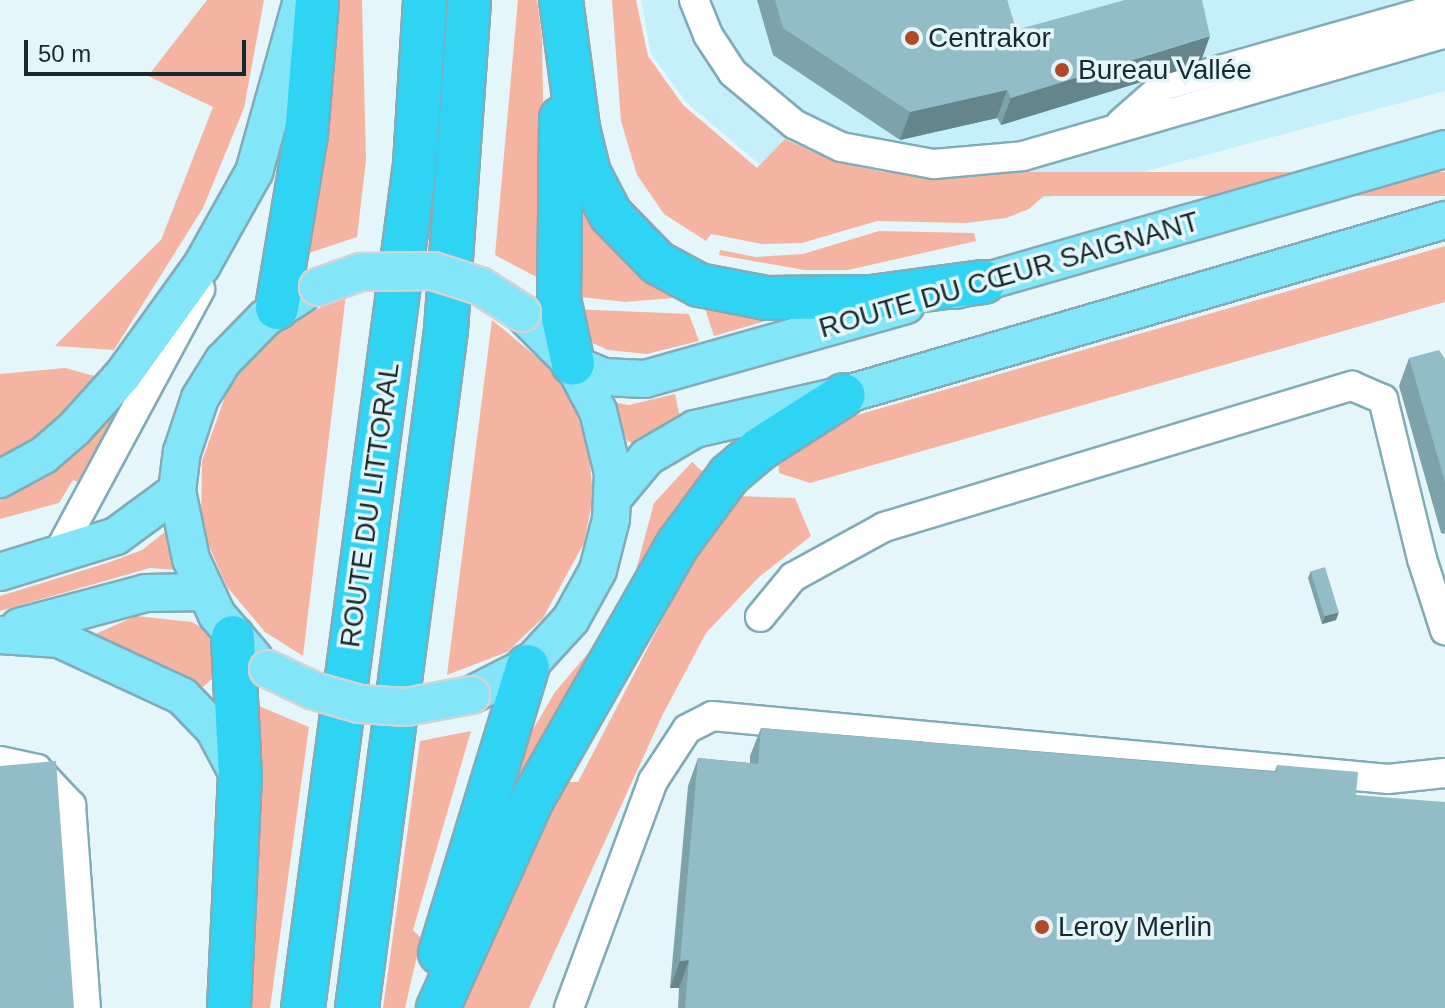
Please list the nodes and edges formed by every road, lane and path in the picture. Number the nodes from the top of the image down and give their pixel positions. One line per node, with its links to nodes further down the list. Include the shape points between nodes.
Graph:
1 (302, 0): 11 (main road, via 266,136)
2 (317, 0): 14 (highway, via 306,135)
3 (425, 0): 33 (highway, ROUTE DU LITTORAL, via 415,164)
4 (469, 0): 34 (highway, ROUTE DU LITTORAL, via 446,330)
5 (694, 0): 9 (lane, via 708,35 733,73 794,124 841,147 904,162 989,163)
6 (1445, 6): 9 (lane, via 1163,86)
7 (562, 13): 13 (highway, via 578,128 598,195 633,241 679,276 766,298 871,297); 15 (highway, via 559,299)
8 (1445, 33): 9 (lane)
9 (1117, 126)
10 (1445, 149): 13 (main road, ROUTE DU CŒUR SAIGNANT)
11 (241, 202): 17 (main road, via 123,375 44,455); 20 (lane, via 215,261)
12 (1445, 220): 16 (main road)
13 (984, 282): 15 (main road, ROUTE DU CŒUR SAIGNANT, via 645,379 603,377)
14 (277, 308): 15 (main road, bridge, via 361,272 433,271 480,286 522,313); 18 (main road, via 212,377 188,429)
15 (573, 364): 19 (main road, via 604,430)
16 (844, 395): 19 (main road, via 736,418 678,437 647,457); 36 (highway, via 761,448 729,475 692,522 533,798)
17 (0, 479)
18 (177, 491): 20 (main road, via 116,536); 22 (main road, via 185,542)
19 (613, 498): 27 (main road, via 606,547 586,597)
20 (57, 555): 21 (main road)
21 (0, 572)
22 (205, 592): 25 (main road, via 146,593); 26 (main road)
23 (760, 617): 24 (lane, via 793,577 884,527 1352,386 1383,399)
24 (1445, 630)
25 (0, 634): 30 (main road, via 59,639 182,696 214,729)
26 (233, 637): 27 (main road, bridge, via 268,669 314,691 360,704 406,707 471,695); 30 (highway)
27 (528, 666): 35 (highway, via 460,877)
28 (0, 761): 31 (lane, via 37,769 71,805)
29 (1445, 773): 37 (lane, via 1388,779 712,716 687,729 653,781)
30 (240, 777): 32 (highway)
31 (86, 1008)
32 (229, 1008)
33 (303, 1008)
34 (357, 1008)
35 (426, 1008)
36 (438, 1008)
37 (569, 1008)

